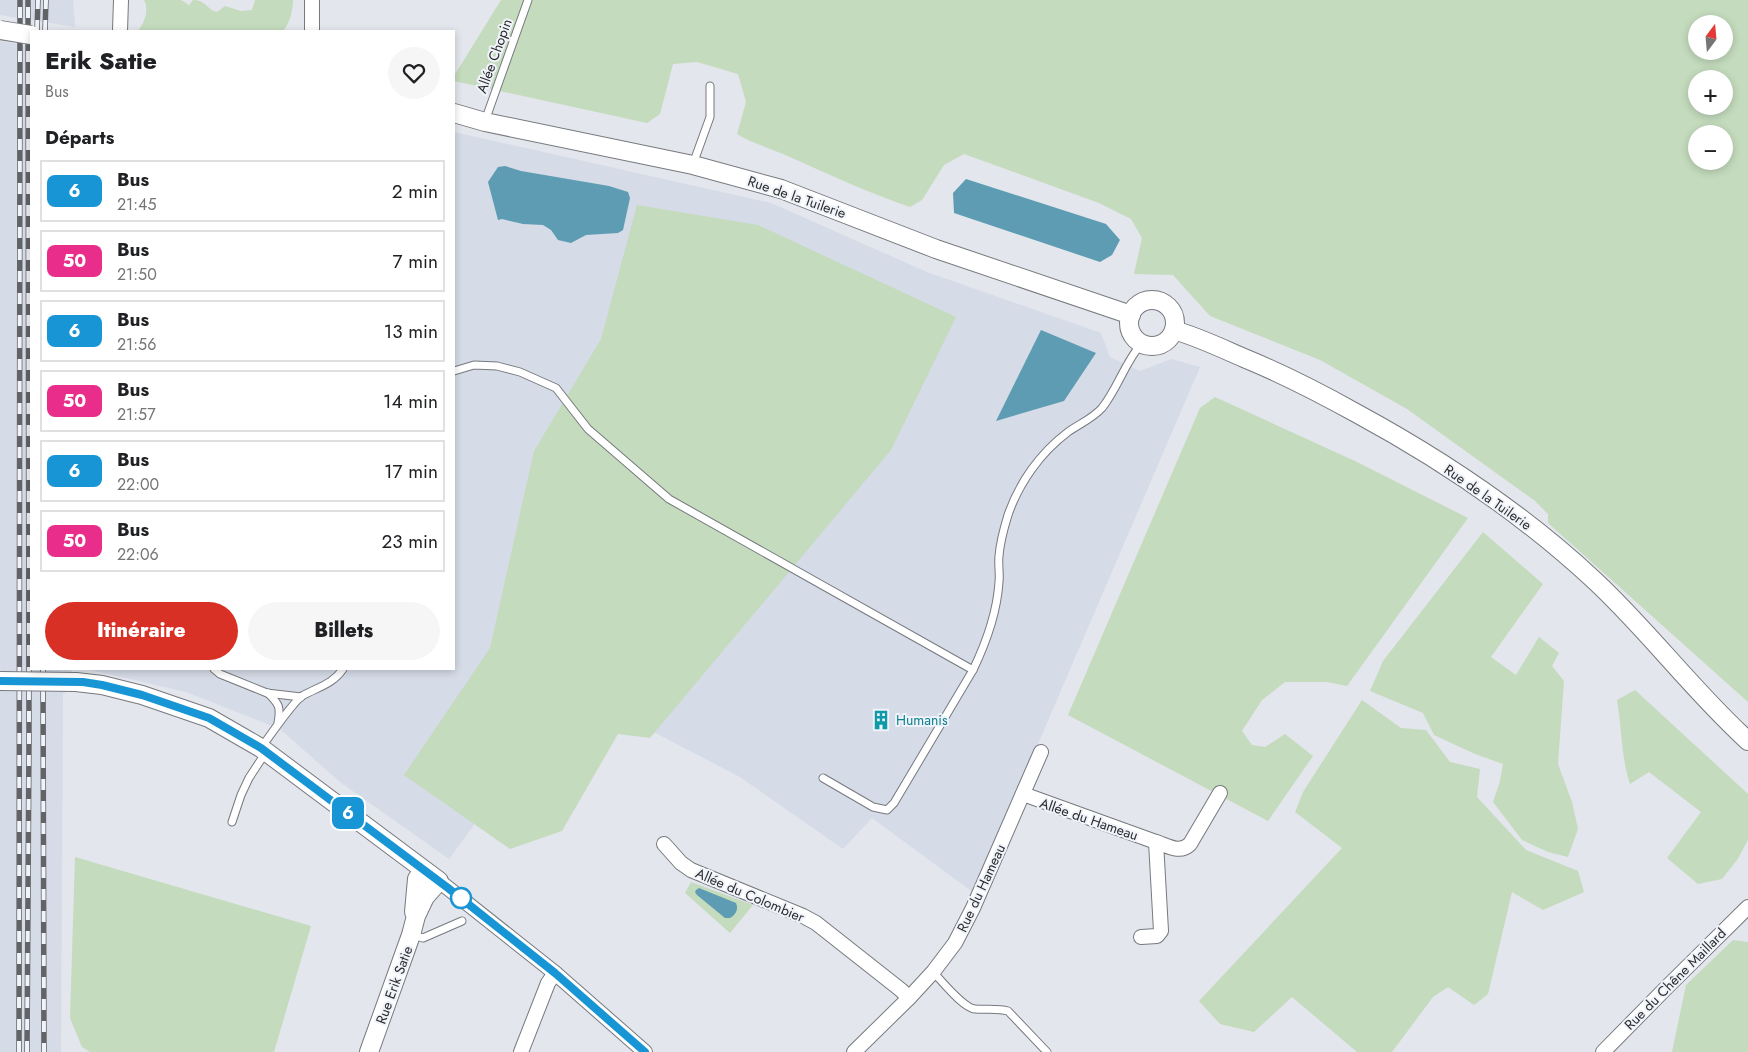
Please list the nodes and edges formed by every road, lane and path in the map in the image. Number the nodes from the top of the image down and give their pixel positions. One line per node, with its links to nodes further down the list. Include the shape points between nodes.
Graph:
1 (121, 0): 5 (street)
2 (312, 0): 6 (street)
3 (528, 0): 10 (lane, Allée Chopin)
4 (0, 30): 7 (street, bridge)
5 (120, 30)
6 (312, 30)
7 (30, 36)
8 (710, 86): 11 (lane, via 710,117)
9 (455, 113): 10 (street, Rue de la Tuilerie)
10 (485, 122): 11 (street, Rue de la Tuilerie)
11 (693, 164): 12 (street, Rue de la Tuilerie, via 781,189 936,249)
12 (1131, 315): 13 (street, via 1139,304 1160,301 1171,310); 14 (street, via 1133,334)
13 (1174, 330): 14 (street, via 1161,344); 23 (street, Rue de la Tuilerie, via 1313,389 1401,437 1494,498 1594,580)
14 (1142, 343): 18 (lane, via 1102,407 1067,433 1041,458 1020,487 1002,533 994,612)
15 (455, 372): 18 (lane, via 474,365 497,366 556,388 588,429 670,499)
16 (215, 670): 20 (lane)
17 (342, 670): 21 (lane, via 326,686)
18 (973, 670): 26 (lane, via 887,810 873,807)
19 (0, 681): 24 (street, bridge, via 102,685 179,706 209,718)
20 (267, 693): 21 (lane); 22 (lane, via 280,710)
21 (301, 697): 22 (lane)
22 (278, 726): 24 (lane)
23 (1748, 741)
24 (264, 750): 29 (lane, via 241,795); 32 (street)
25 (1041, 752): 28 (street, Rue du Hameau)
26 (822, 778)
27 (1220, 793): 30 (street, Allée du Hameau, via 1186,849 1178,850)
28 (1023, 794): 30 (street, Allée du Hameau); 39 (street, Rue du Hameau, via 964,928)
29 (232, 822)
30 (1156, 842): 38 (street, Allée du Hameau, via 1161,931 1157,936)
31 (664, 844): 41 (street, Allée du Colombier, via 691,870 816,923)
32 (423, 870): 33 (street); 35 (street, Rue Erik Satie, via 417,879)
33 (439, 881): 35 (street, Rue Erik Satie, via 425,897); 40 (street)
34 (1748, 907): 47 (street, Rue du Chêne Maillard)
35 (416, 916): 37 (street, Rue Erik Satie)
36 (462, 921): 37 (lane, via 423,938)
37 (411, 935): 42 (street, Rue Erik Satie)
38 (1141, 937)
39 (933, 972): 41 (street, Rue du Hameau); 46 (lane, via 966,1006 974,1010 1008,1011)
40 (555, 973): 43 (street, via 548,982); 44 (street)
41 (909, 998): 45 (street, Rue du Hameau)
42 (369, 1052)
43 (521, 1052)
44 (646, 1052)
45 (854, 1052)
46 (1047, 1052)
47 (1603, 1052)

